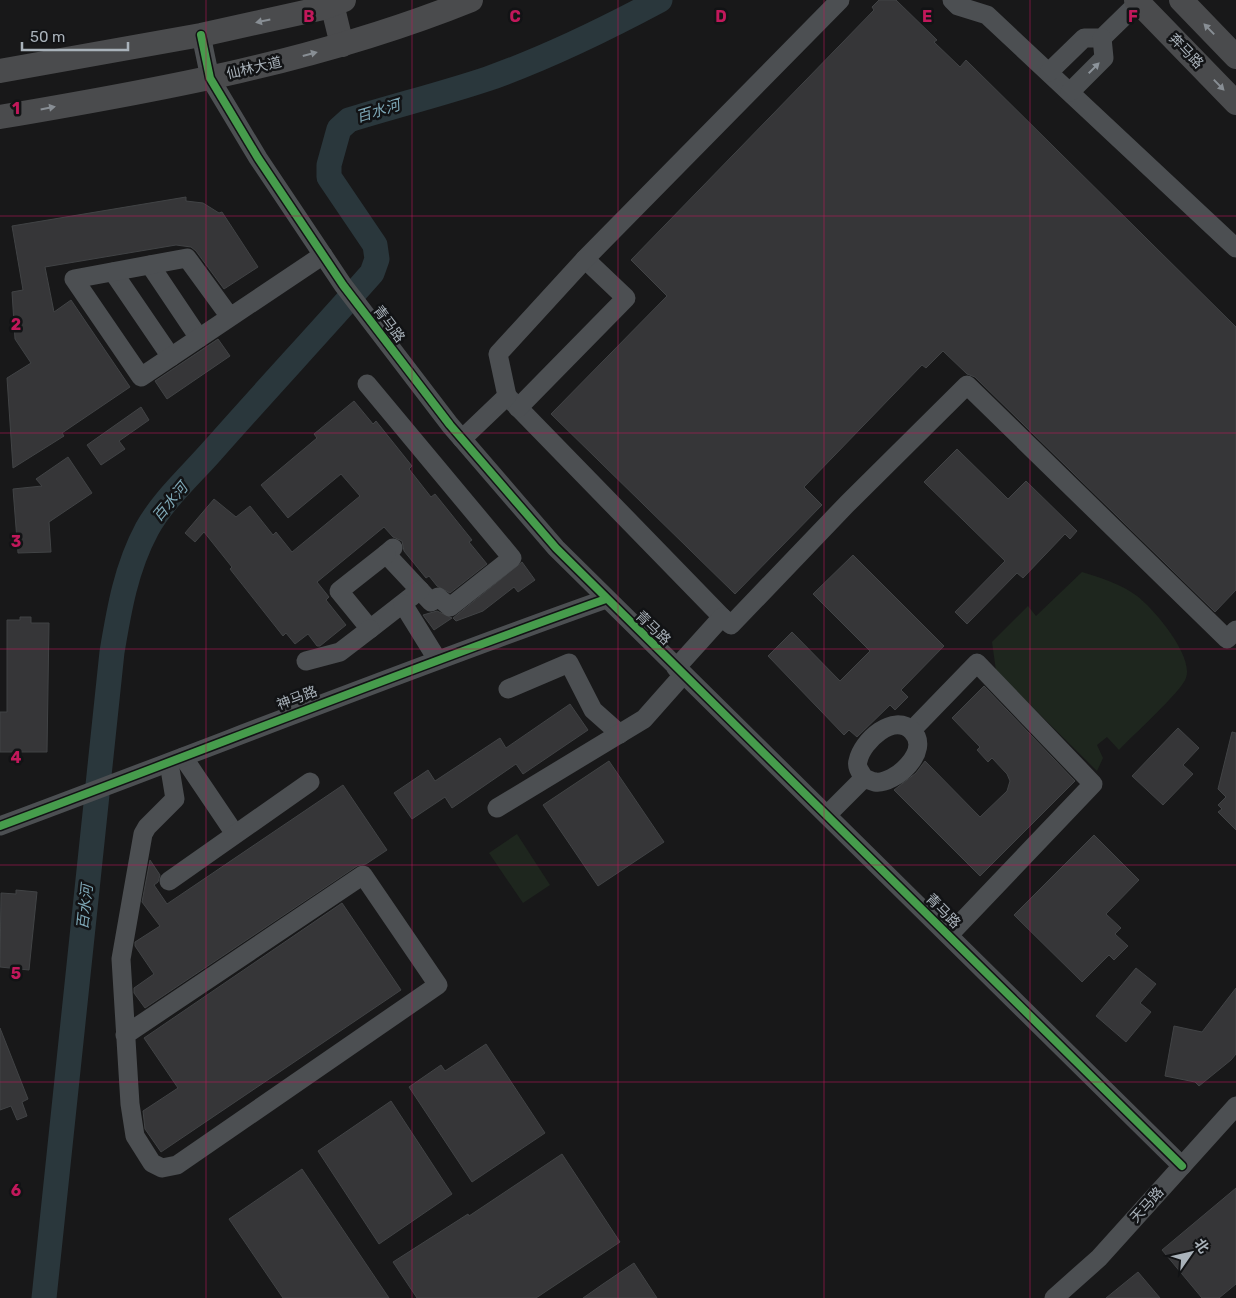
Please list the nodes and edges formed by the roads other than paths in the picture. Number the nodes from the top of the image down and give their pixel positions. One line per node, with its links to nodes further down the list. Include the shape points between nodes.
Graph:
1 (472, 0): 9 (main road, 仙林大道)
2 (840, 0): 19 (street)
3 (952, 0): 12 (street, via 958,6 986,15)
4 (1181, 0): 10 (main road, one-way to 4)
5 (1137, 1): 8 (street); 15 (main road, 奔马路, one-way to 15)
6 (338, 2): 7 (main road, one-way to 7); 9 (main road)
7 (201, 35): 11 (main road); 13 (street, 青马路)
8 (1102, 38): 12 (street, via 1084,38); 14 (street, one-way to 8, via 1104,58)
9 (342, 45): 13 (main road, 仙林大道, one-way to 9)
10 (1236, 57)
11 (0, 70)
12 (1049, 72): 14 (street)
13 (210, 78): 16 (main road, 仙林大道, one-way to 13); 18 (street, 青马路, via 258,158)
14 (1070, 92): 17 (street)
15 (1236, 103)
16 (0, 117)
17 (1236, 248)
18 (323, 255): 22 (street); 27 (street, 青马路)
19 (585, 259): 26 (street, via 498,354); 26 (street, via 626,298)
20 (150, 265): 21 (street); 22 (street, via 187,258); 23 (street)
21 (113, 272): 24 (street); 24 (street, via 74,280 141,377)
22 (230, 317): 23 (street)
23 (199, 338): 24 (street)
24 (171, 357)
25 (367, 384): 28 (street, via 512,558 450,607 438,597 431,602)
26 (512, 402): 27 (street); 31 (street)
27 (462, 439): 29 (street, 青马路, via 556,548)
28 (420, 590): 30 (street); 32 (street, via 390,551 339,591)
29 (606, 599): 34 (street, 神马路); 36 (street, 青马路)
30 (403, 604): 32 (street); 34 (street)
31 (722, 617): 33 (street, via 731,625 966,385 1227,639); 36 (street)
32 (370, 629): 35 (street, via 340,652)
33 (1236, 630)
34 (437, 659): 40 (street, 神马路)
35 (306, 662)
36 (680, 671): 39 (street, via 644,720); 44 (street, 青马路)
37 (508, 689): 39 (street, via 569,663 593,710)
38 (912, 730): 41 (street, via 918,744 916,755 905,769 892,778 876,782); 41 (street, via 901,724 890,725 877,734 864,748 858,761 858,769); 48 (street, via 977,663 1093,784)
39 (620, 734): 43 (street)
40 (176, 760): 45 (street, 神马路); 46 (street); 49 (street, via 175,799 143,834 122,959)
41 (864, 778): 44 (street)
42 (310, 782): 46 (street)
43 (497, 808)
44 (827, 814): 48 (street, 青马路)
45 (0, 826)
46 (235, 834): 47 (street)
47 (169, 881)
48 (949, 935): 51 (street, 青马路)
49 (125, 1035): 49 (street, via 135,1136 152,1163 170,1168 438,984 363,875)
50 (1236, 1106): 51 (street, 天马路)
51 (1182, 1166): 52 (street, 天马路, via 1099,1258)
52 (1054, 1298)

